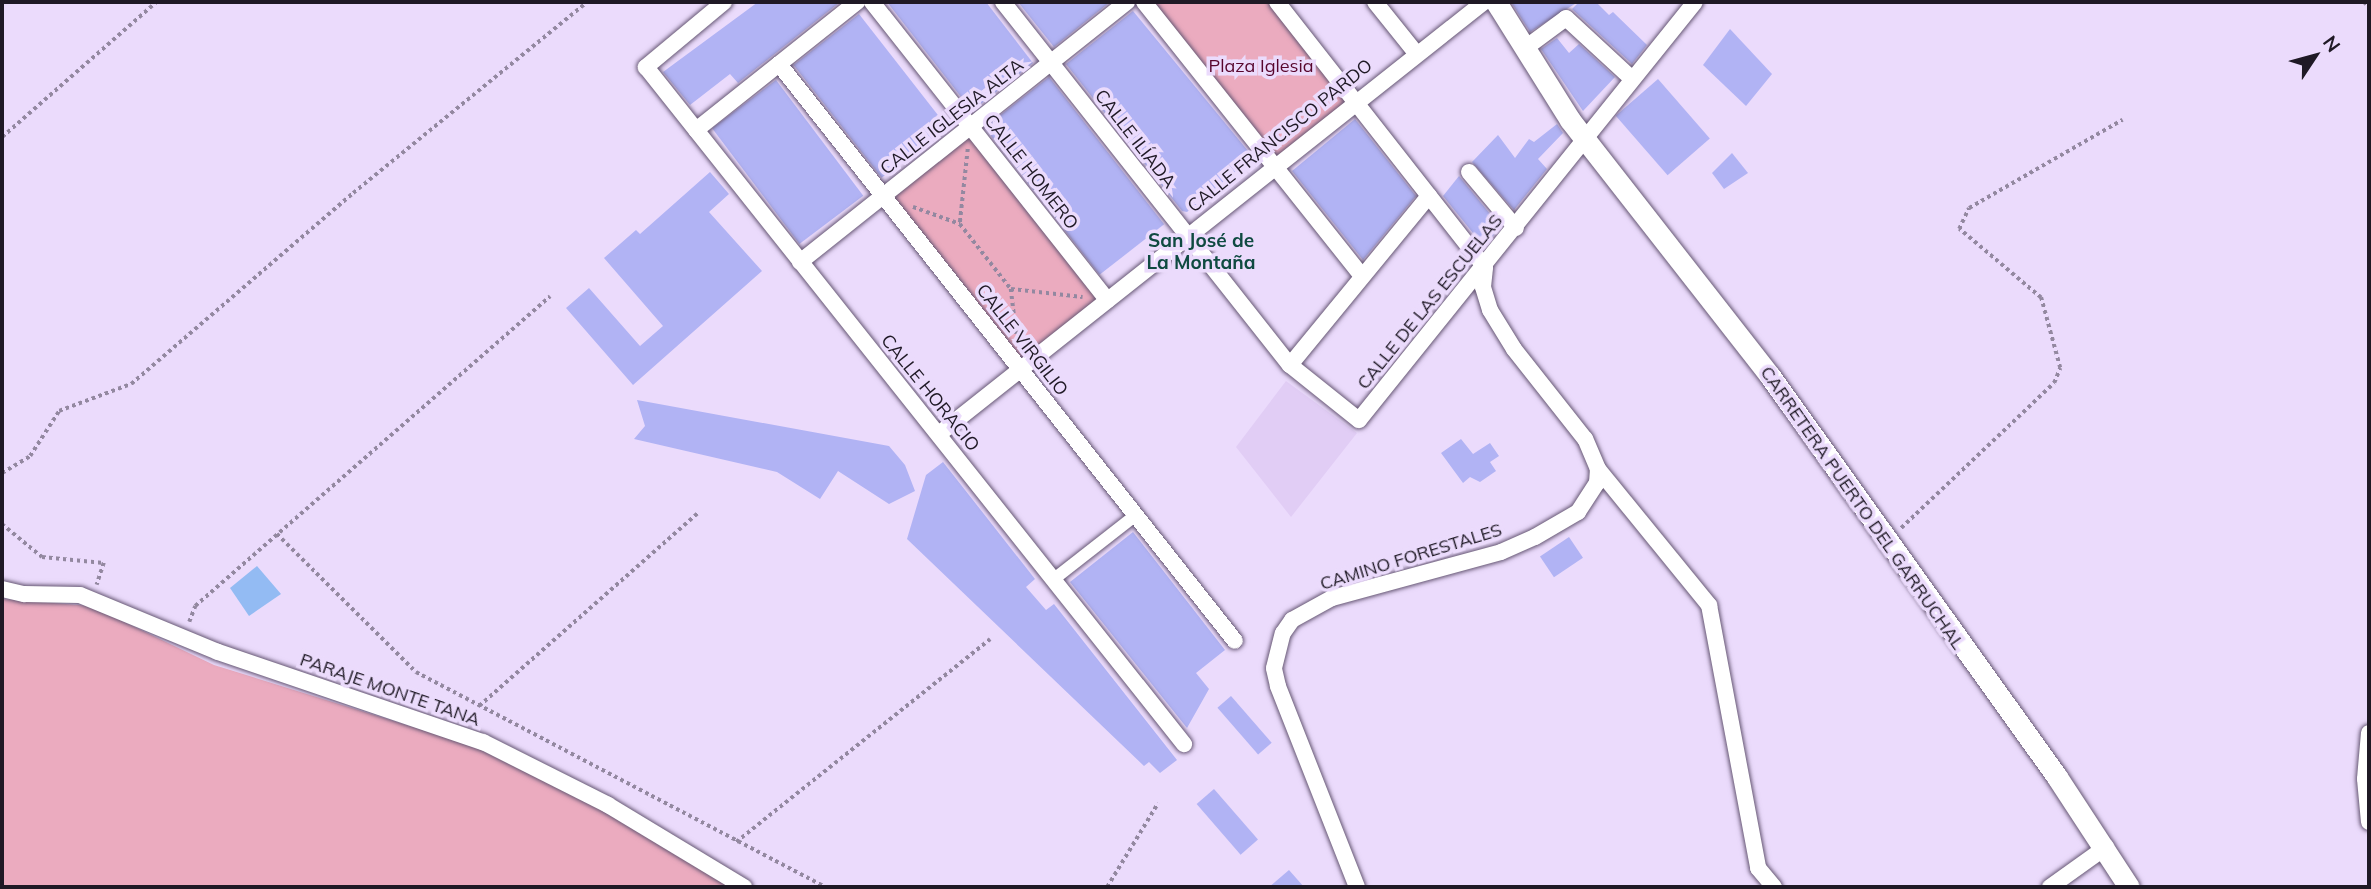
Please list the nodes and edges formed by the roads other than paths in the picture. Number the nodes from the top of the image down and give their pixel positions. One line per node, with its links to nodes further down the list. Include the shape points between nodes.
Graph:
1 (724, 2): 19 (street, CALLE HORACIO, via 646,67)
2 (857, 2): 15 (street)
3 (872, 2): 18 (street, CALLE HOMERO)
4 (1003, 2): 14 (street, CALLE ILÍADA)
5 (1127, 2): 14 (street, CALLE IGLESIA ALTA)
6 (1144, 2): 21 (street)
7 (1277, 2): 17 (street)
8 (1375, 2): 13 (street)
9 (1484, 2): 13 (street, CALLE FRANCISCO PARDO)
10 (1496, 2): 12 (main road, CARRETERA PUERTO DEL GARRUCHAL)
11 (1695, 2): 16 (street, CALLE DE LAS ESCUELAS)
12 (1524, 49): 16 (street, via 1566,18); 20 (main road, CARRETERA PUERTO DEL GARRUCHAL)
13 (1416, 53): 17 (street, CALLE FRANCISCO PARDO)
14 (1051, 62): 18 (street, CALLE IGLESIA ALTA); 26 (street, CALLE ILÍADA)
15 (779, 64): 19 (street); 23 (street, CALLE VIRGILIO)
16 (1631, 78): 20 (street, CALLE DE LAS ESCUELAS)
17 (1355, 101): 21 (street, CALLE FRANCISCO PARDO); 24 (street)
18 (970, 126): 23 (street, CALLE IGLESIA ALTA); 30 (street, CALLE HOMERO)
19 (696, 130): 27 (street, CALLE HORACIO)
20 (1583, 137): 25 (street, CALLE DE LAS ESCUELAS); 42 (main road, CARRETERA PUERTO DEL GARRUCHAL, via 1770,376)
21 (1274, 166): 26 (street, CALLE FRANCISCO PARDO); 29 (street)
22 (1469, 172): 25 (street)
23 (883, 196): 27 (street, CALLE IGLESIA ALTA); 32 (street, CALLE VIRGILIO)
24 (1429, 196): 28 (street); 29 (street)
25 (1516, 228): 28 (street, CALLE DE LAS ESCUELAS)
26 (1187, 235): 30 (street, CALLE FRANCISCO PARDO); 31 (street, CALLE ILÍADA)
27 (800, 262): 33 (street, CALLE HORACIO)
28 (1485, 267): 31 (street, CALLE DE LAS ESCUELAS, via 1359,420); 34 (street, via 1483,287 1490,310 1514,349 1585,439)
29 (1362, 275): 31 (street)
30 (1107, 299): 32 (street, CALLE FRANCISCO PARDO)
31 (1290, 365)
32 (1020, 369): 33 (street, CALLE FRANCISCO PARDO); 35 (street, CALLE VIRGILIO)
33 (939, 434): 36 (street, CALLE HORACIO)
34 (1598, 469): 44 (street, CAMINO FORESTALES, via 1597,483 1585,505 1535,537 1501,552 1332,598 1292,620 1283,632 1274,668 1278,686); 45 (street, via 1709,605 1758,869)
35 (1136, 515): 36 (street); 38 (street, CALLE VIRGILIO)
36 (1054, 579): 40 (street, CALLE HORACIO)
37 (2, 589): 43 (street, PARAJE MONTE TANA, via 91,600 183,638 483,742 608,805)
38 (1235, 641)
39 (2369, 733): 41 (street, via 2365,779)
40 (1185, 744)
41 (2369, 822)
42 (2106, 848): 46 (street); 47 (main road, CARRETERA PUERTO DEL GARRUCHAL)
43 (744, 887)
44 (1357, 887)
45 (1774, 887)
46 (2050, 887)
47 (2129, 887)

